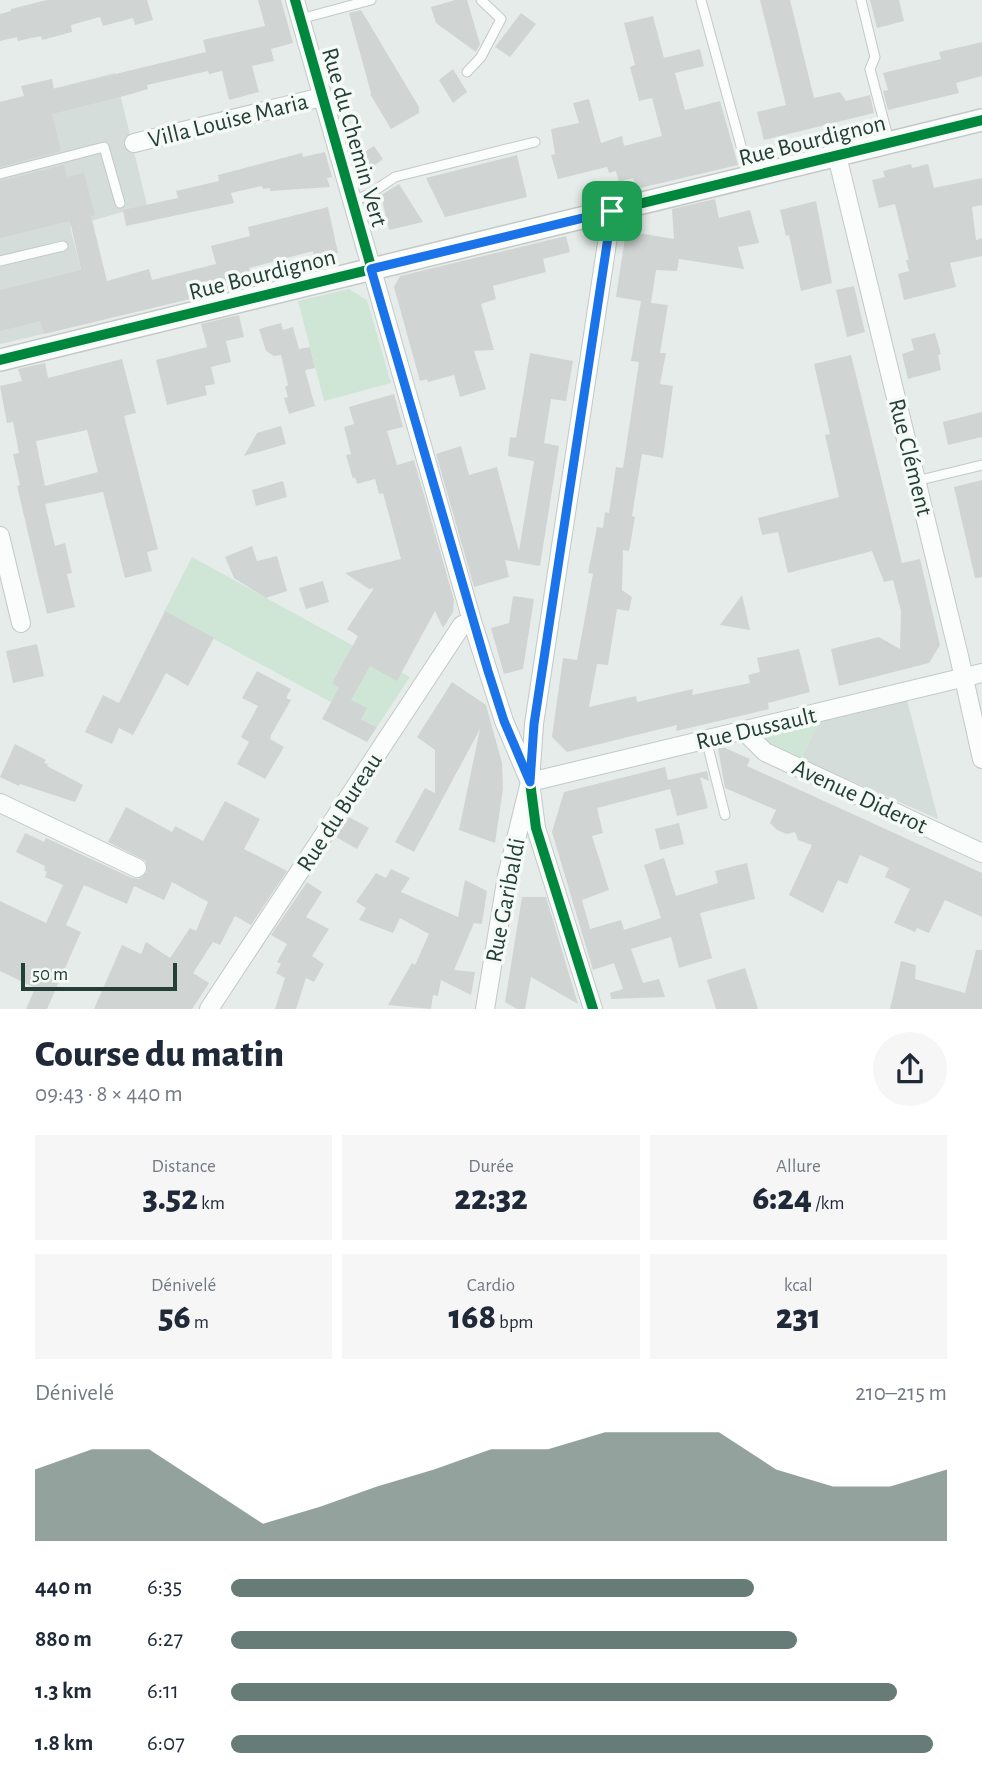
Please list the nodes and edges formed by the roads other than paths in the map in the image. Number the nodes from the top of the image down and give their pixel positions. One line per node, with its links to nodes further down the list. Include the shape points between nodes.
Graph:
1 (295, 0): 6 (street, Rue du Chemin Vert)
2 (371, 0): 6 (lane)
3 (481, 0): 7 (lane, via 501,19 481,58)
4 (701, 0): 15 (lane)
5 (861, 0): 12 (lane, via 875,57 870,69)
6 (300, 19): 8 (street, Rue du Chemin Vert)
7 (467, 72)
8 (322, 97): 11 (street, Villa Louise Maria); 16 (street, Rue du Chemin Vert)
9 (982, 120): 12 (street, Rue Bourdignon)
10 (535, 142): 16 (lane, via 395,177)
11 (134, 143)
12 (890, 143): 13 (street, Rue Bourdignon)
13 (838, 156): 15 (street, Rue Bourdignon); 24 (street, Rue Clément)
14 (0, 174): 17 (lane, via 104,147)
15 (750, 177): 18 (street, Rue Bourdignon)
16 (352, 201): 21 (street, Rue du Chemin Vert)
17 (120, 203)
18 (612, 211): 21 (street, Rue Bourdignon); 33 (street, Rue Garibaldi, via 534,724)
19 (63, 246): 20 (lane)
20 (0, 261)
21 (371, 269): 22 (street, Rue Bourdignon); 26 (street, Rue du Chemin Vert)
22 (0, 360)
23 (982, 466): 24 (lane)
24 (916, 481): 29 (street, Rue Clément)
25 (0, 536): 27 (street)
26 (472, 621): 33 (street, Rue du Chemin Vert, via 504,721); 38 (street, Rue du Bureau, via 462,625)
27 (21, 623)
28 (982, 673): 29 (street, Rue Dussault)
29 (964, 678): 30 (street, Rue Dussault); 32 (street, Rue Clément)
30 (744, 731): 31 (street, Rue Dussault); 36 (street, Avenue Diderot, via 765,752)
31 (706, 739): 33 (street, Rue Dussault); 35 (lane)
32 (982, 759)
33 (530, 782): 39 (street, Rue Garibaldi, via 507,876); 40 (street, Rue du Chemin Vert, via 536,828)
34 (0, 803): 37 (street)
35 (725, 815)
36 (982, 853)
37 (137, 868)
38 (209, 1009)
39 (485, 1009)
40 (593, 1009)

